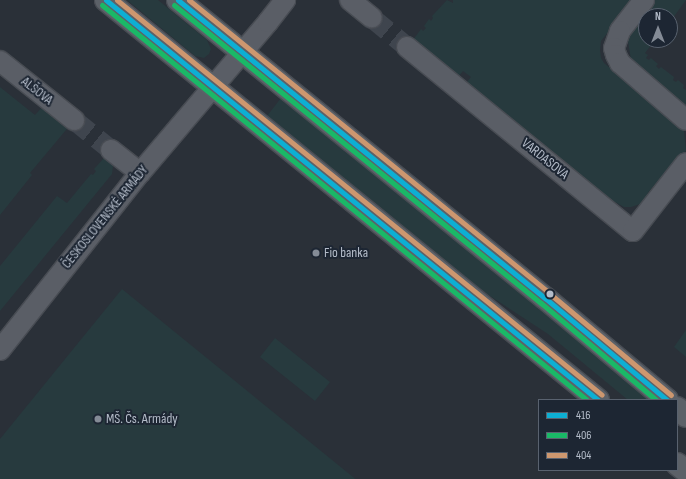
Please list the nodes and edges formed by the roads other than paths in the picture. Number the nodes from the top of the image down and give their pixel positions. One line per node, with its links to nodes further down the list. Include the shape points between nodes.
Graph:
1 (106, 0): 10 (main road)
2 (178, 0): 8 (main road)
3 (285, 0): 8 (street, ČESKOSLOVENSKÉ ARMÁDY)
4 (350, 0): 6 (street)
5 (644, 0): 12 (street, via 620,31 614,48 616,55 620,63)
6 (372, 18)
7 (407, 47): 16 (street, VARDASOVA, via 633,231)
8 (242, 52): 10 (street, ČESKOSLOVENSKÉ ARMÁDY); 19 (main road)
9 (0, 61): 11 (street, ALŠOVA)
10 (212, 87): 15 (street, ČESKOSLOVENSKÉ ARMÁDY); 18 (main road)
11 (74, 120)
12 (686, 120)
13 (111, 150): 15 (street)
14 (686, 163): 16 (street, VARDASOVA)
15 (140, 173): 17 (street, ČESKOSLOVENSKÉ ARMÁDY)
16 (679, 186)
17 (0, 350)
18 (597, 399)
19 (666, 399)
20 (678, 409): 21 (main road)
21 (686, 416)
22 (678, 465): 23 (main road)
23 (686, 471)

